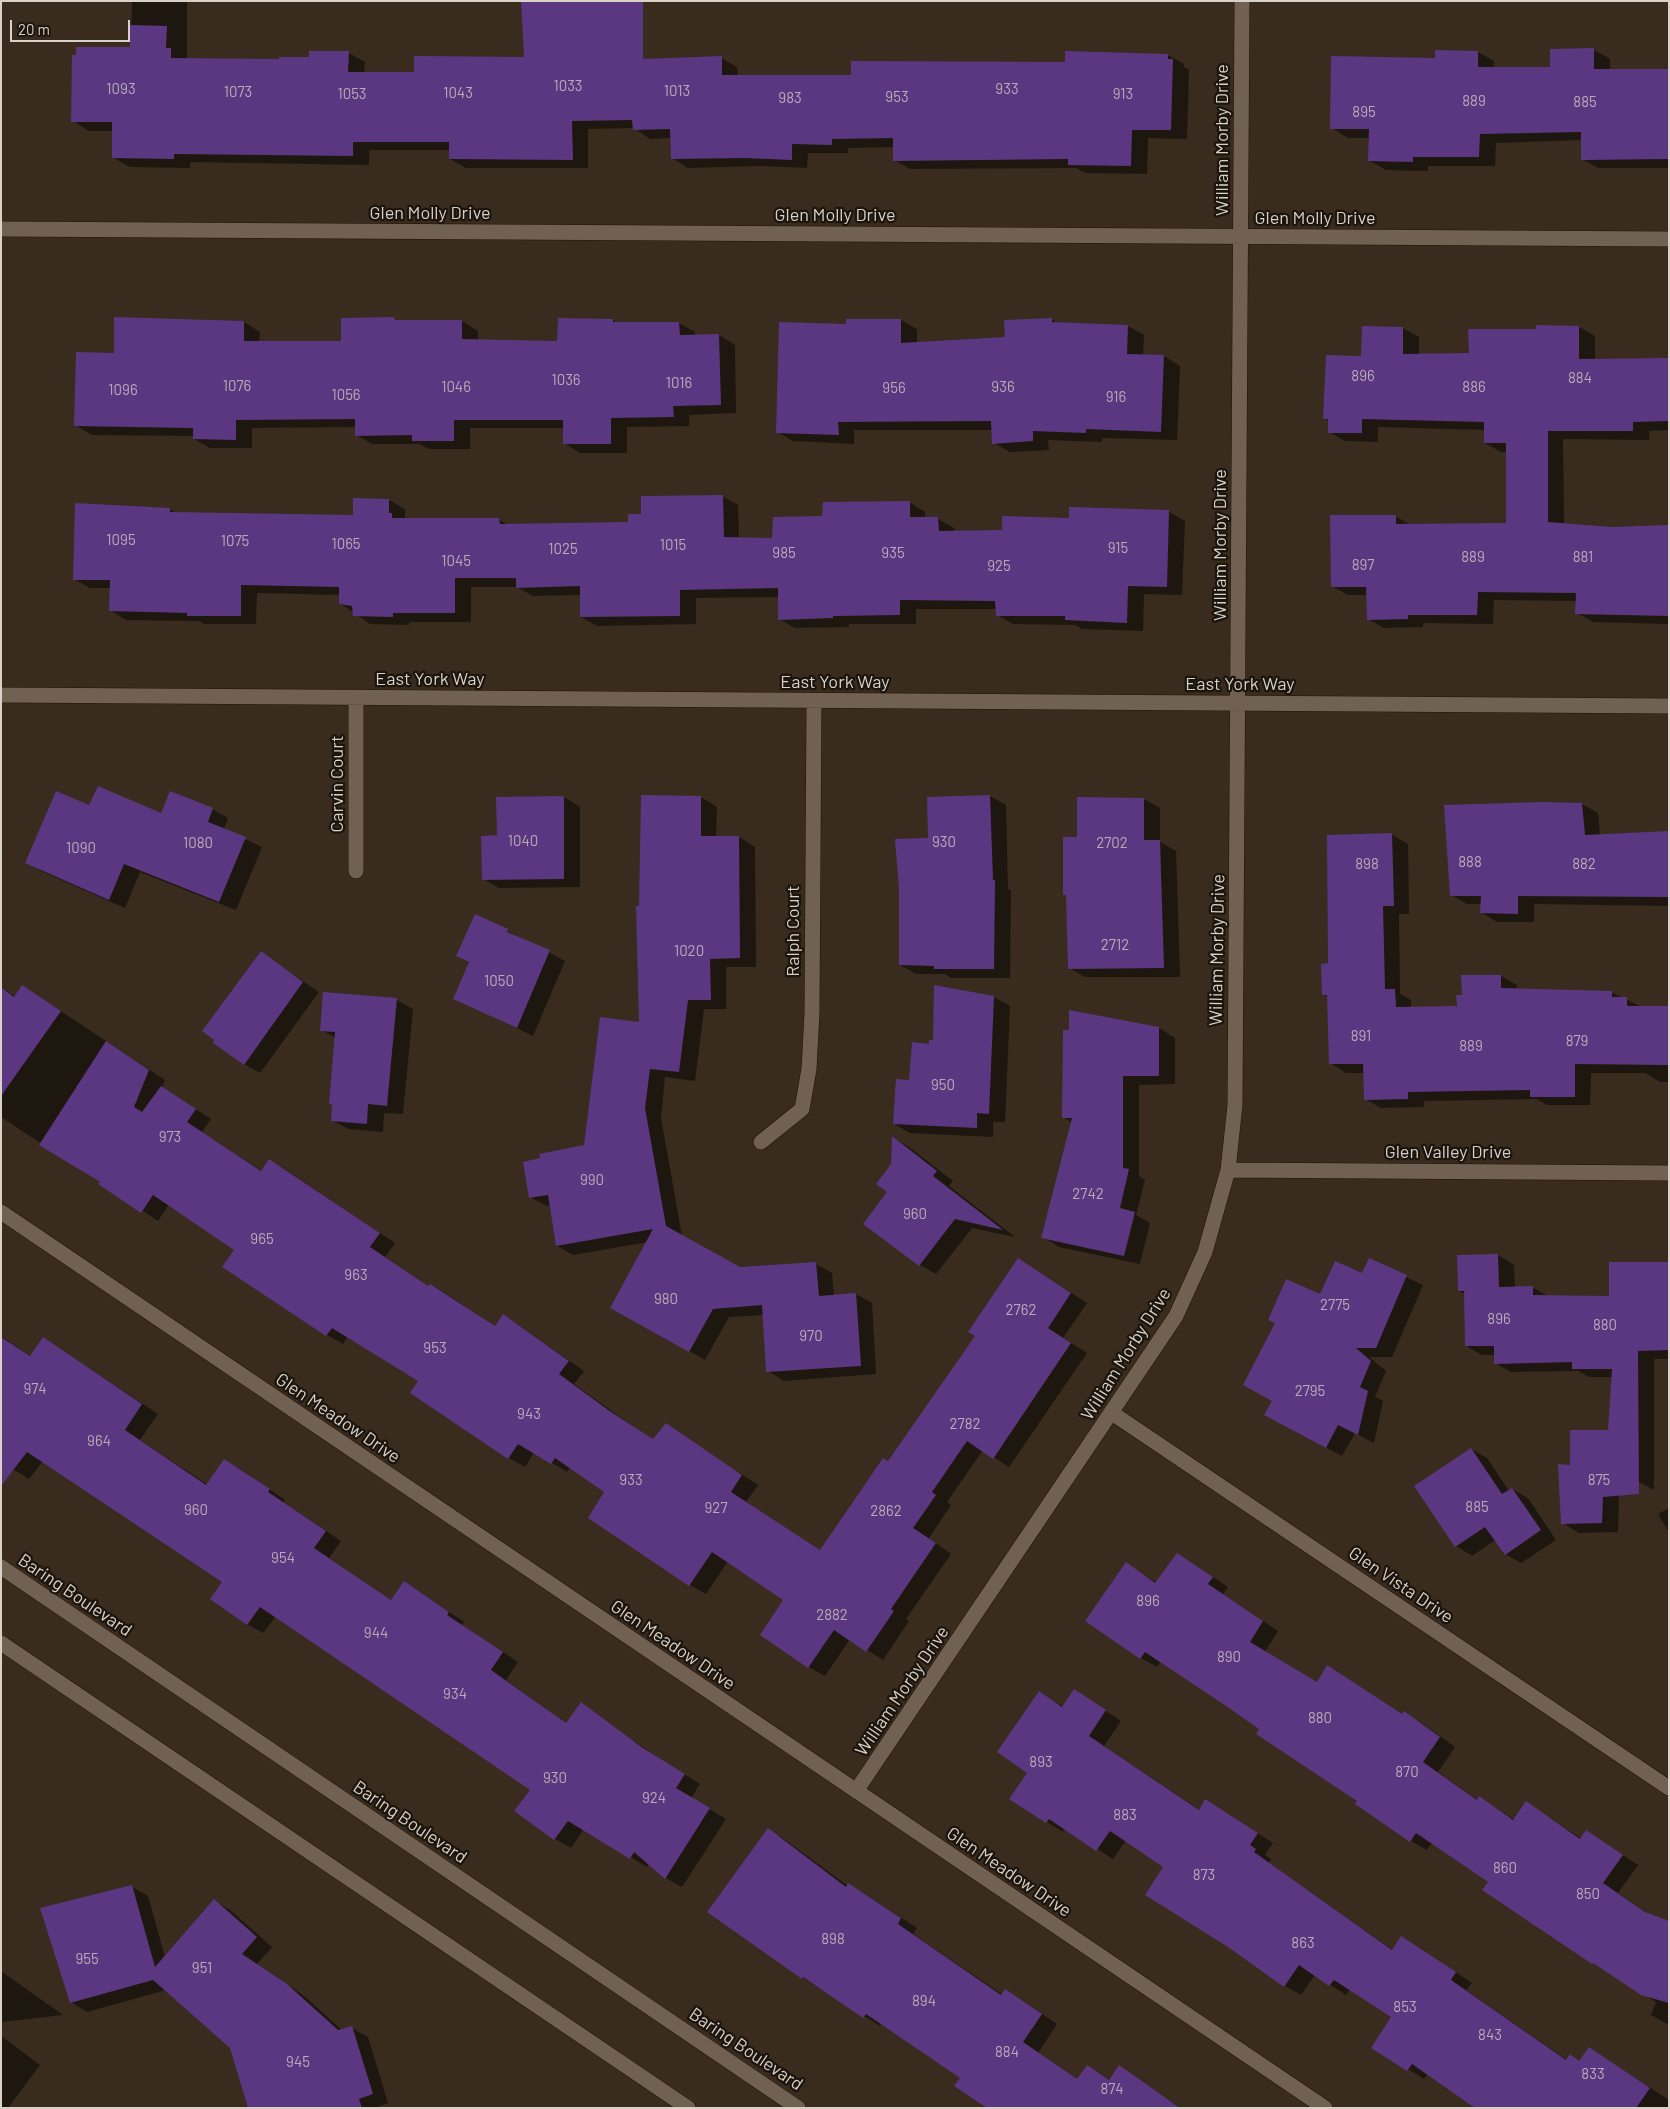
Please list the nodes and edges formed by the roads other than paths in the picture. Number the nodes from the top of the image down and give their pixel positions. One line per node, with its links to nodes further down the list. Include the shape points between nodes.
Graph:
1 (1242, 1): 3 (street, William Morby Drive)
2 (1, 229): 3 (street, Glen Molly Drive)
3 (1240, 236): 4 (street, Glen Molly Drive); 8 (street, William Morby Drive)
4 (1669, 239)
5 (1, 695): 6 (street, East York Way)
6 (356, 698): 7 (street, East York Way); 10 (street, Carvin Court)
7 (814, 701): 8 (street, East York Way); 11 (street, Ralph Court, via 809,1069 802,1109)
8 (1238, 703): 9 (street, East York Way); 12 (street, William Morby Drive, via 1235,1105)
9 (1669, 706)
10 (356, 872)
11 (761, 1142)
12 (1228, 1170): 13 (street, Glen Valley Drive); 15 (street, William Morby Drive, via 1205,1252 1176,1316)
13 (1669, 1173)
14 (1, 1212): 19 (street, Glen Meadow Drive)
15 (1112, 1413): 18 (street, Glen Vista Drive); 19 (street, William Morby Drive)
16 (1, 1567): 21 (street, Baring Boulevard)
17 (1, 1643): 20 (street)
18 (1669, 1788)
19 (856, 1791): 22 (street, Glen Meadow Drive)
20 (688, 2108)
21 (798, 2108)
22 (1325, 2108)

